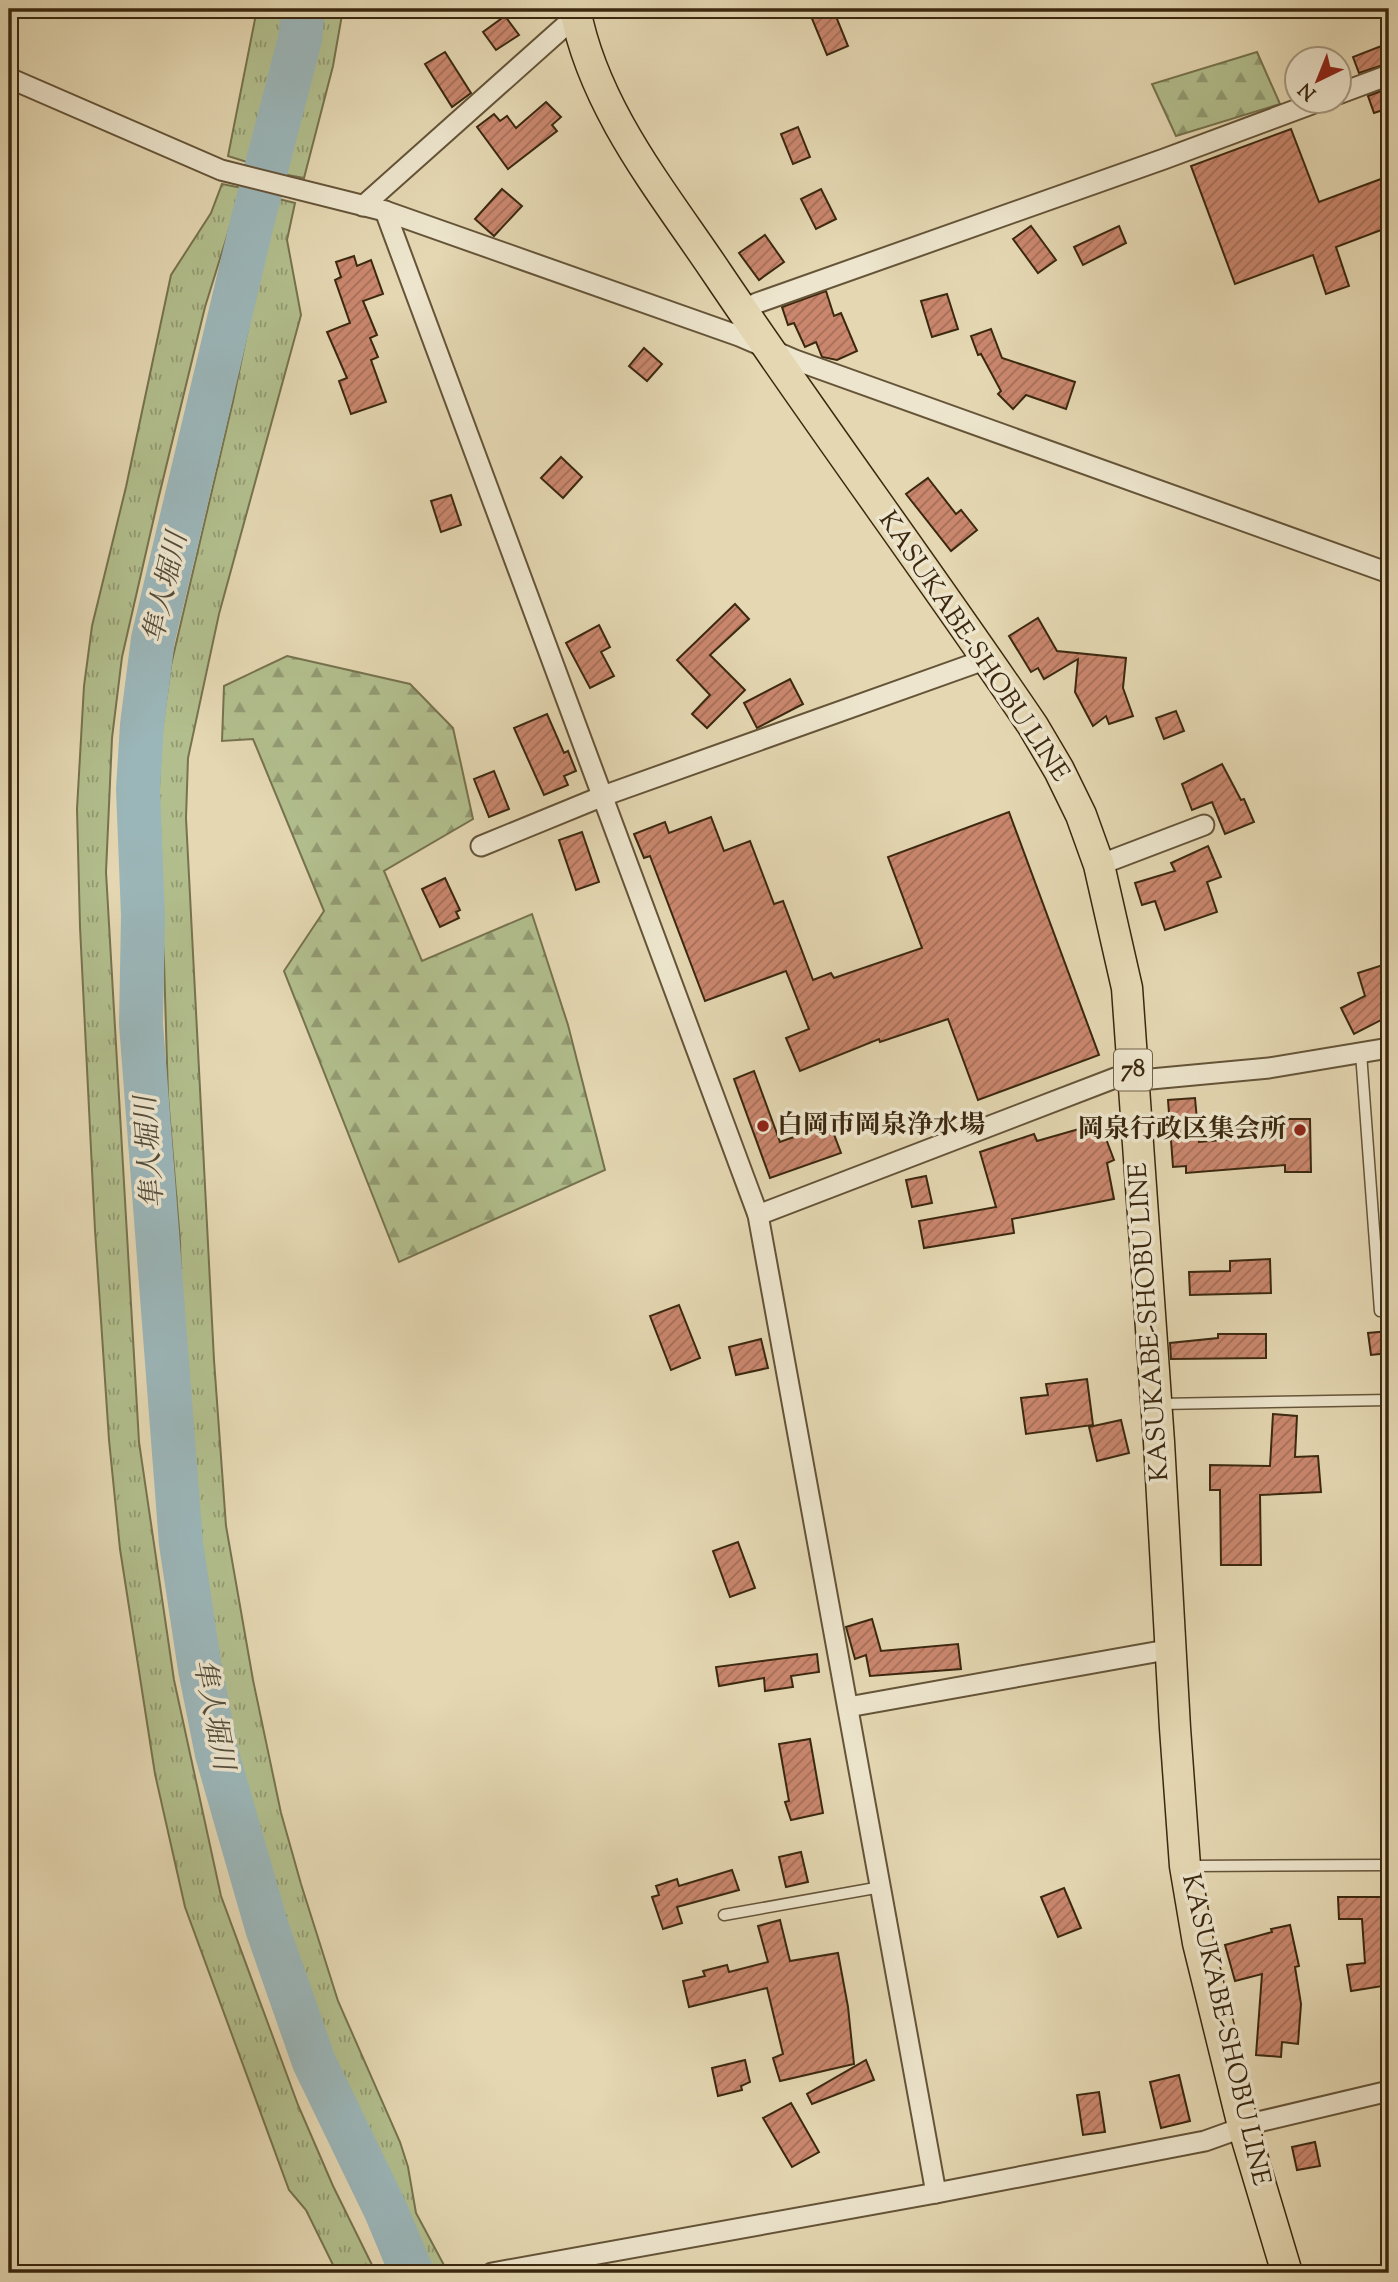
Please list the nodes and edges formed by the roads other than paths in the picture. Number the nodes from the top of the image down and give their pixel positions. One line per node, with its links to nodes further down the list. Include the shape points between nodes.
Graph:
1 (578, 13): 6 (street); 8 (main road, KASUKABE-SHOBU LINE / 78, via 596,78 623,134)
2 (1389, 75): 4 (street)
3 (9, 78): 6 (street, via 221,170)
4 (1352, 89)
5 (1282, 115): 8 (street)
6 (363, 206): 7 (street)
7 (385, 211): 9 (street); 12 (street)
8 (742, 310): 9 (main road, KASUKABE-SHOBU LINE / 78)
9 (766, 346): 10 (street, via 794,360); 11 (main road, KASUKABE-SHOBU LINE / 78)
10 (1389, 573)
11 (987, 659): 12 (street); 15 (main road, KASUKABE-SHOBU LINE / 78, via 1059,770)
12 (603, 796): 14 (street); 19 (street)
13 (1204, 825): 15 (street)
14 (481, 846)
15 (1099, 864): 18 (main road, KASUKABE-SHOBU LINE / 78, via 1127,988)
16 (1389, 1048): 17 (street)
17 (1361, 1053): 18 (street, via 1269,1068 1151,1079); 20 (lane)
18 (1133, 1076): 19 (street, via 1115,1078); 22 (main road, KASUKABE-SHOBU LINE / 78)
19 (758, 1215): 24 (street)
20 (1380, 1311)
21 (1389, 1400): 22 (lane)
22 (1156, 1404): 23 (main road, KASUKABE-SHOBU LINE / 78)
23 (1172, 1649): 24 (street); 26 (main road, KASUKABE-SHOBU LINE / 78)
24 (848, 1707): 27 (street)
25 (1389, 1865): 26 (lane)
26 (1185, 1866): 30 (main road, KASUKABE-SHOBU LINE / 78, via 1198,1942)
27 (881, 1887): 28 (lane); 31 (street)
28 (724, 1915)
29 (1389, 2091): 30 (street)
30 (1243, 2126): 31 (street, via 1205,2141); 33 (main road, KASUKABE-SHOBU LINE / 78)
31 (936, 2193): 32 (street)
32 (492, 2273)
33 (1287, 2273)

